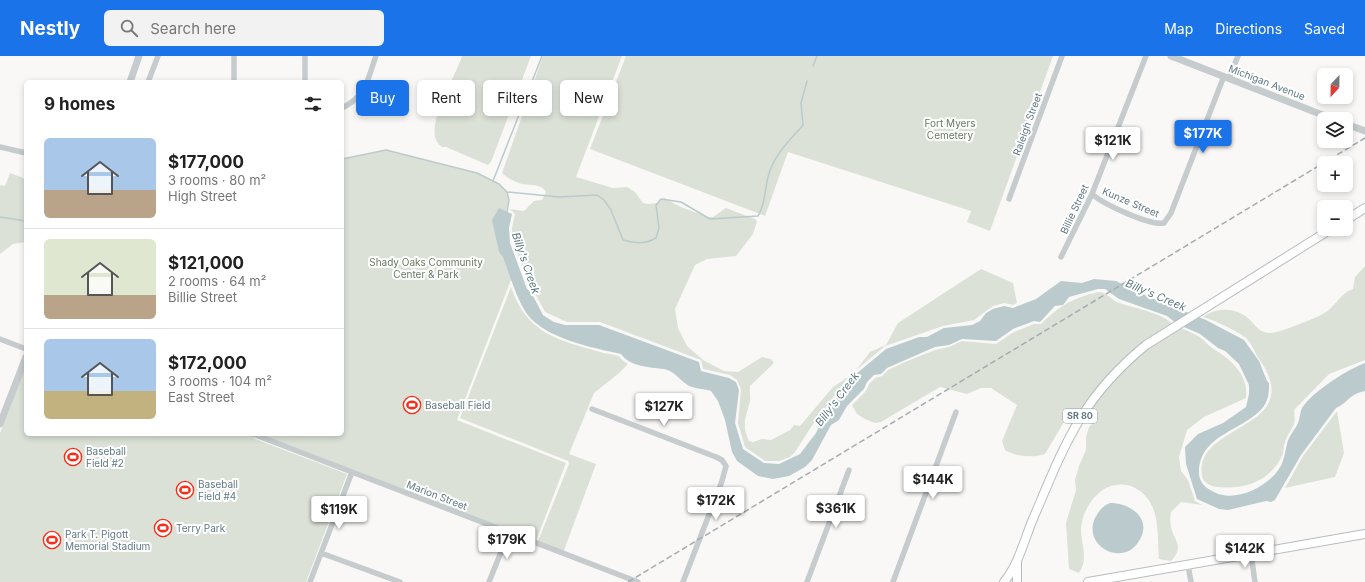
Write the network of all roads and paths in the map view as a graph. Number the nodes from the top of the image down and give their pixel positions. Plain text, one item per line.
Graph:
1 (139, 56) edge
2 (158, 56) edge
3 (234, 56) edge
4 (304, 56) edge
5 (376, 56) edge
6 (1062, 56) edge
7 (1146, 56) edge
8 (1171, 56) edge
9 (1238, 56) edge
10 (1227, 77) junction
11 (131, 80) edge
12 (149, 80) edge
13 (234, 80) edge
14 (305, 80) edge
15 (344, 107) edge
16 (1317, 113) edge
17 (1353, 127) edge
18 (1365, 131) edge
19 (0, 147) edge
20 (24, 153) edge
21 (1092, 194) junction
22 (1009, 198) dead end
23 (1365, 208) edge
24 (1353, 216) edge
25 (1320, 236) edge
26 (1061, 257) dead end
27 (0, 339) edge
28 (24, 348) edge
29 (24, 362) edge
30 (592, 409) dead end
31 (956, 412) dead end
32 (0, 424) edge
33 (258, 436) edge
34 (849, 470) dead end
35 (352, 472) junction
36 (509, 532) junction
37 (1365, 534) edge
38 (321, 553) junction
39 (1251, 554) junction
40 (1017, 560) junction
41 (1188, 565) junction
42 (310, 582) edge
43 (400, 582) edge
44 (489, 582) edge
45 (638, 582) edge
46 (683, 582) edge
47 (807, 582) edge
48 (893, 582) edge
49 (1004, 582) edge
50 (1017, 582) edge
51 (1088, 582) edge
52 (1190, 582) edge
53 (1255, 582) edge

1 - 11 street
2 - 12 street
3 - 13 street
4 - 14 street
5 - 15 street
6 - 22 street, Raleigh Street
7 - 21 street, Billie Street
8 - 10 street, Michigan Avenue
9 - 10 street
10 - 16 street, Michigan Avenue
10 - 21 street, Kunze Street
17 - 18 street
19 - 20 street
21 - 26 street, Billie Street
23 - 24 main road
25 - 40 main road, SR 80
27 - 28 street
29 - 32 street
30 - 46 street
31 - 48 street
33 - 35 street, Marion Street
34 - 47 street
35 - 36 street, Marion Street
35 - 38 street
36 - 44 street
36 - 45 street, Marion Street
37 - 39 main road
38 - 42 street
38 - 43 street
39 - 41 main road
39 - 53 street
40 - 49 main road, SR 80
40 - 50 main road
41 - 51 main road
41 - 52 street

